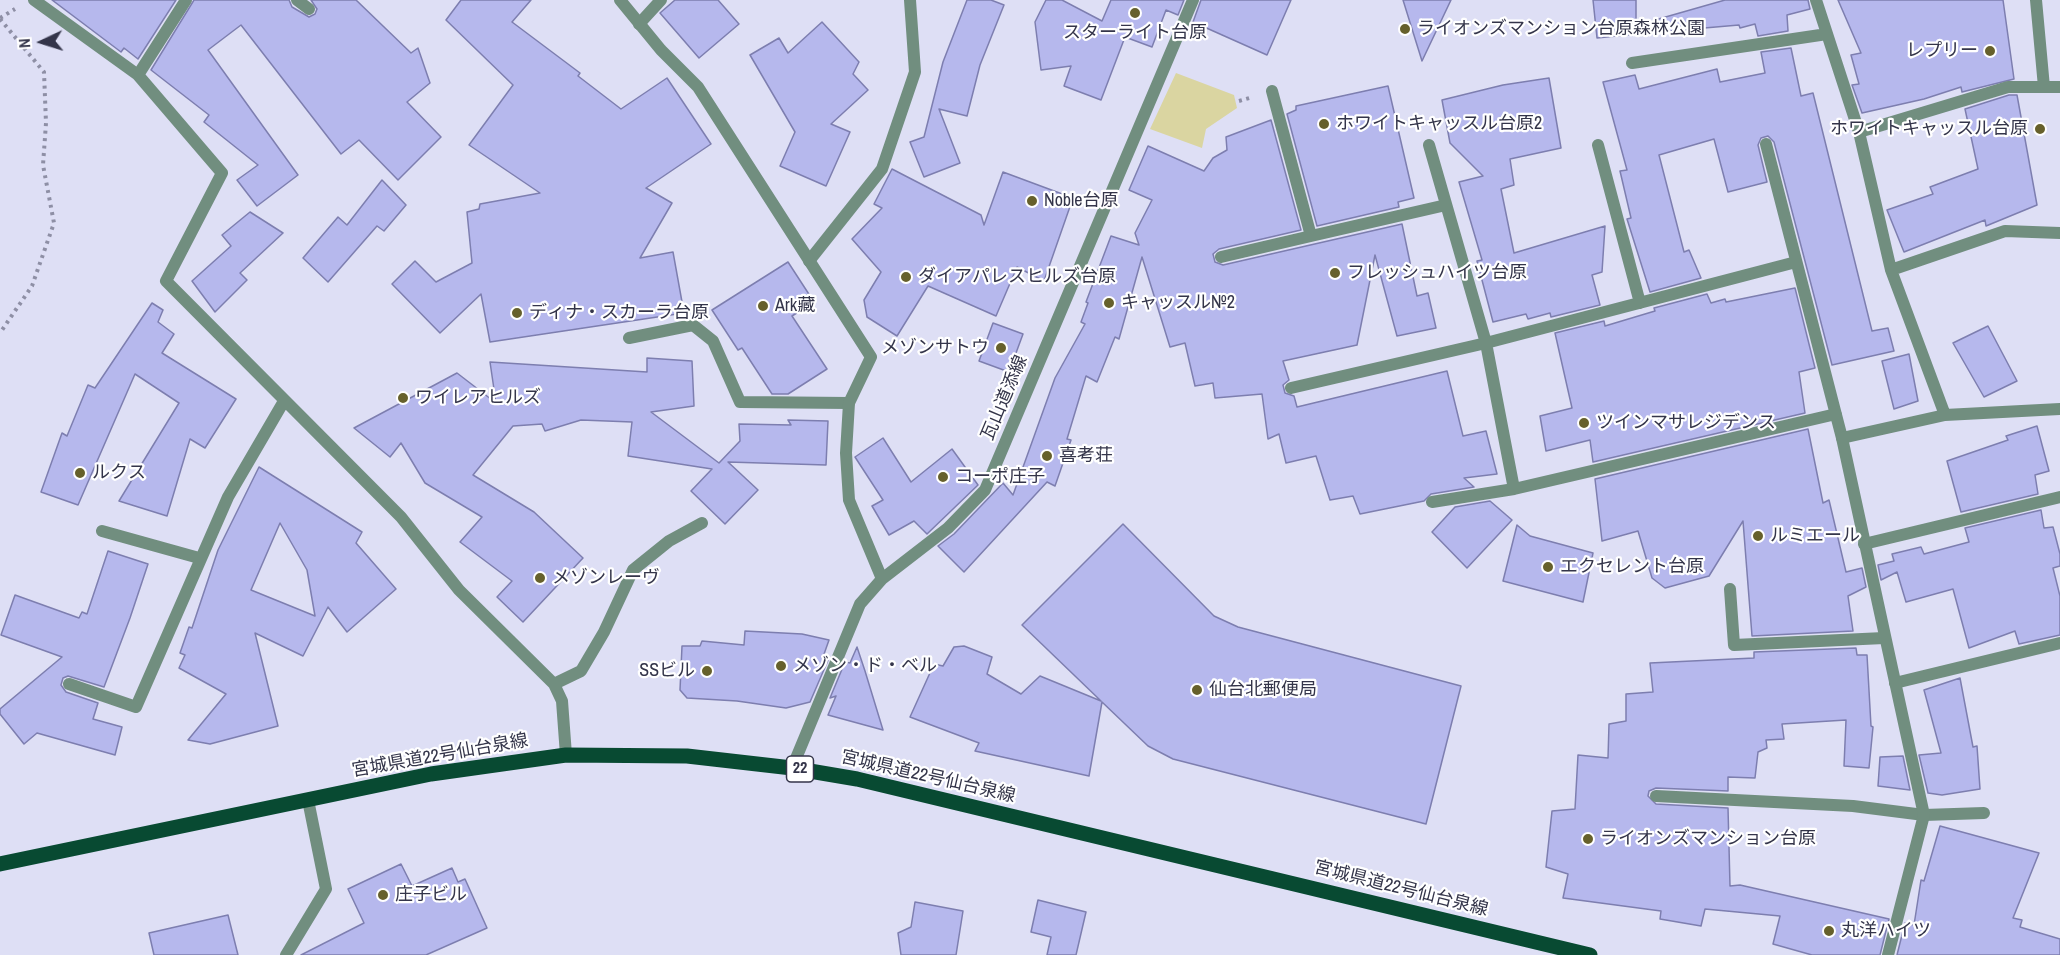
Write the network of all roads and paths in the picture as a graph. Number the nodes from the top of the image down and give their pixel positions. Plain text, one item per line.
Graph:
1 (34, 0) edge
2 (186, 0) edge
3 (297, 0) edge
4 (620, 0) edge
5 (661, 0) edge
6 (910, 0) edge
7 (1193, 0) edge
8 (1816, 0) edge
9 (2036, 0) edge
10 (309, 9) dead end
11 (0, 20) edge
12 (639, 24) junction
13 (1827, 34) junction
14 (1632, 63) dead end
15 (138, 75) junction
16 (2044, 87) junction
17 (2060, 87) edge
18 (1272, 91) dead end
19 (1859, 132) junction
20 (1766, 144) dead end
21 (1429, 145) dead end
22 (1598, 145) dead end
23 (1446, 205) junction
24 (2060, 232) edge
25 (1311, 236) junction
26 (1221, 258) dead end
27 (809, 261) junction
28 (1796, 262) junction
29 (1891, 270) junction
30 (1640, 303) junction
31 (0, 333) edge
32 (629, 338) dead end
33 (1486, 343) junction
34 (1291, 388) dead end
35 (284, 401) junction
36 (849, 403) junction
37 (2060, 409) edge
38 (1836, 414) junction
39 (1945, 415) junction
40 (1842, 438) junction
41 (1514, 489) junction
42 (2060, 497) edge
43 (1432, 502) dead end
44 (702, 524) dead end
45 (102, 531) dead end
46 (1864, 544) junction
47 (199, 558) junction
48 (882, 579) junction
49 (1730, 589) dead end
50 (1884, 638) junction
51 (2060, 643) edge
52 (1895, 683) junction
53 (69, 684) dead end
54 (554, 684) junction
55 (566, 755) junction
56 (792, 768) junction
57 (1656, 796) dead end
58 (308, 800) junction
59 (1984, 813) dead end
60 (1924, 815) junction
61 (0, 864) edge
62 (286, 955) edge
63 (1590, 955) edge
64 (1888, 955) edge

1 - 15 street
2 - 15 street
3 - 10 street
4 - 12 street
5 - 12 street
6 - 27 street
7 - 48 street, 瓦山道添線
8 - 13 street
9 - 16 street
11 - 31 path
12 - 27 street
13 - 14 street
13 - 19 street
15 - 35 street
16 - 17 street
16 - 19 street
18 - 25 street
19 - 29 street
20 - 28 street
21 - 23 street
22 - 30 street
23 - 25 street
23 - 33 street
24 - 29 street
25 - 26 street
27 - 36 street
28 - 30 street
28 - 38 street
29 - 39 street
30 - 33 street
32 - 36 street
33 - 34 street
33 - 41 street
35 - 47 street
35 - 54 street
36 - 48 street
37 - 39 street
38 - 40 street
38 - 41 street
39 - 40 street
40 - 46 street
41 - 43 street
42 - 46 street
44 - 54 street
45 - 47 street
46 - 50 street
47 - 53 street
48 - 56 street, 瓦山道添線
49 - 50 street
50 - 52 street
51 - 52 street
52 - 60 street
54 - 55 street
55 - 56 main road, 宮城県道22号仙台泉線 / 22
55 - 58 main road, 宮城県道22号仙台泉線 / 22
56 - 63 main road, 宮城県道22号仙台泉線 / 22
57 - 60 street
58 - 61 main road, 宮城県道22号仙台泉線 / 22
58 - 62 street
59 - 60 street
60 - 64 street

